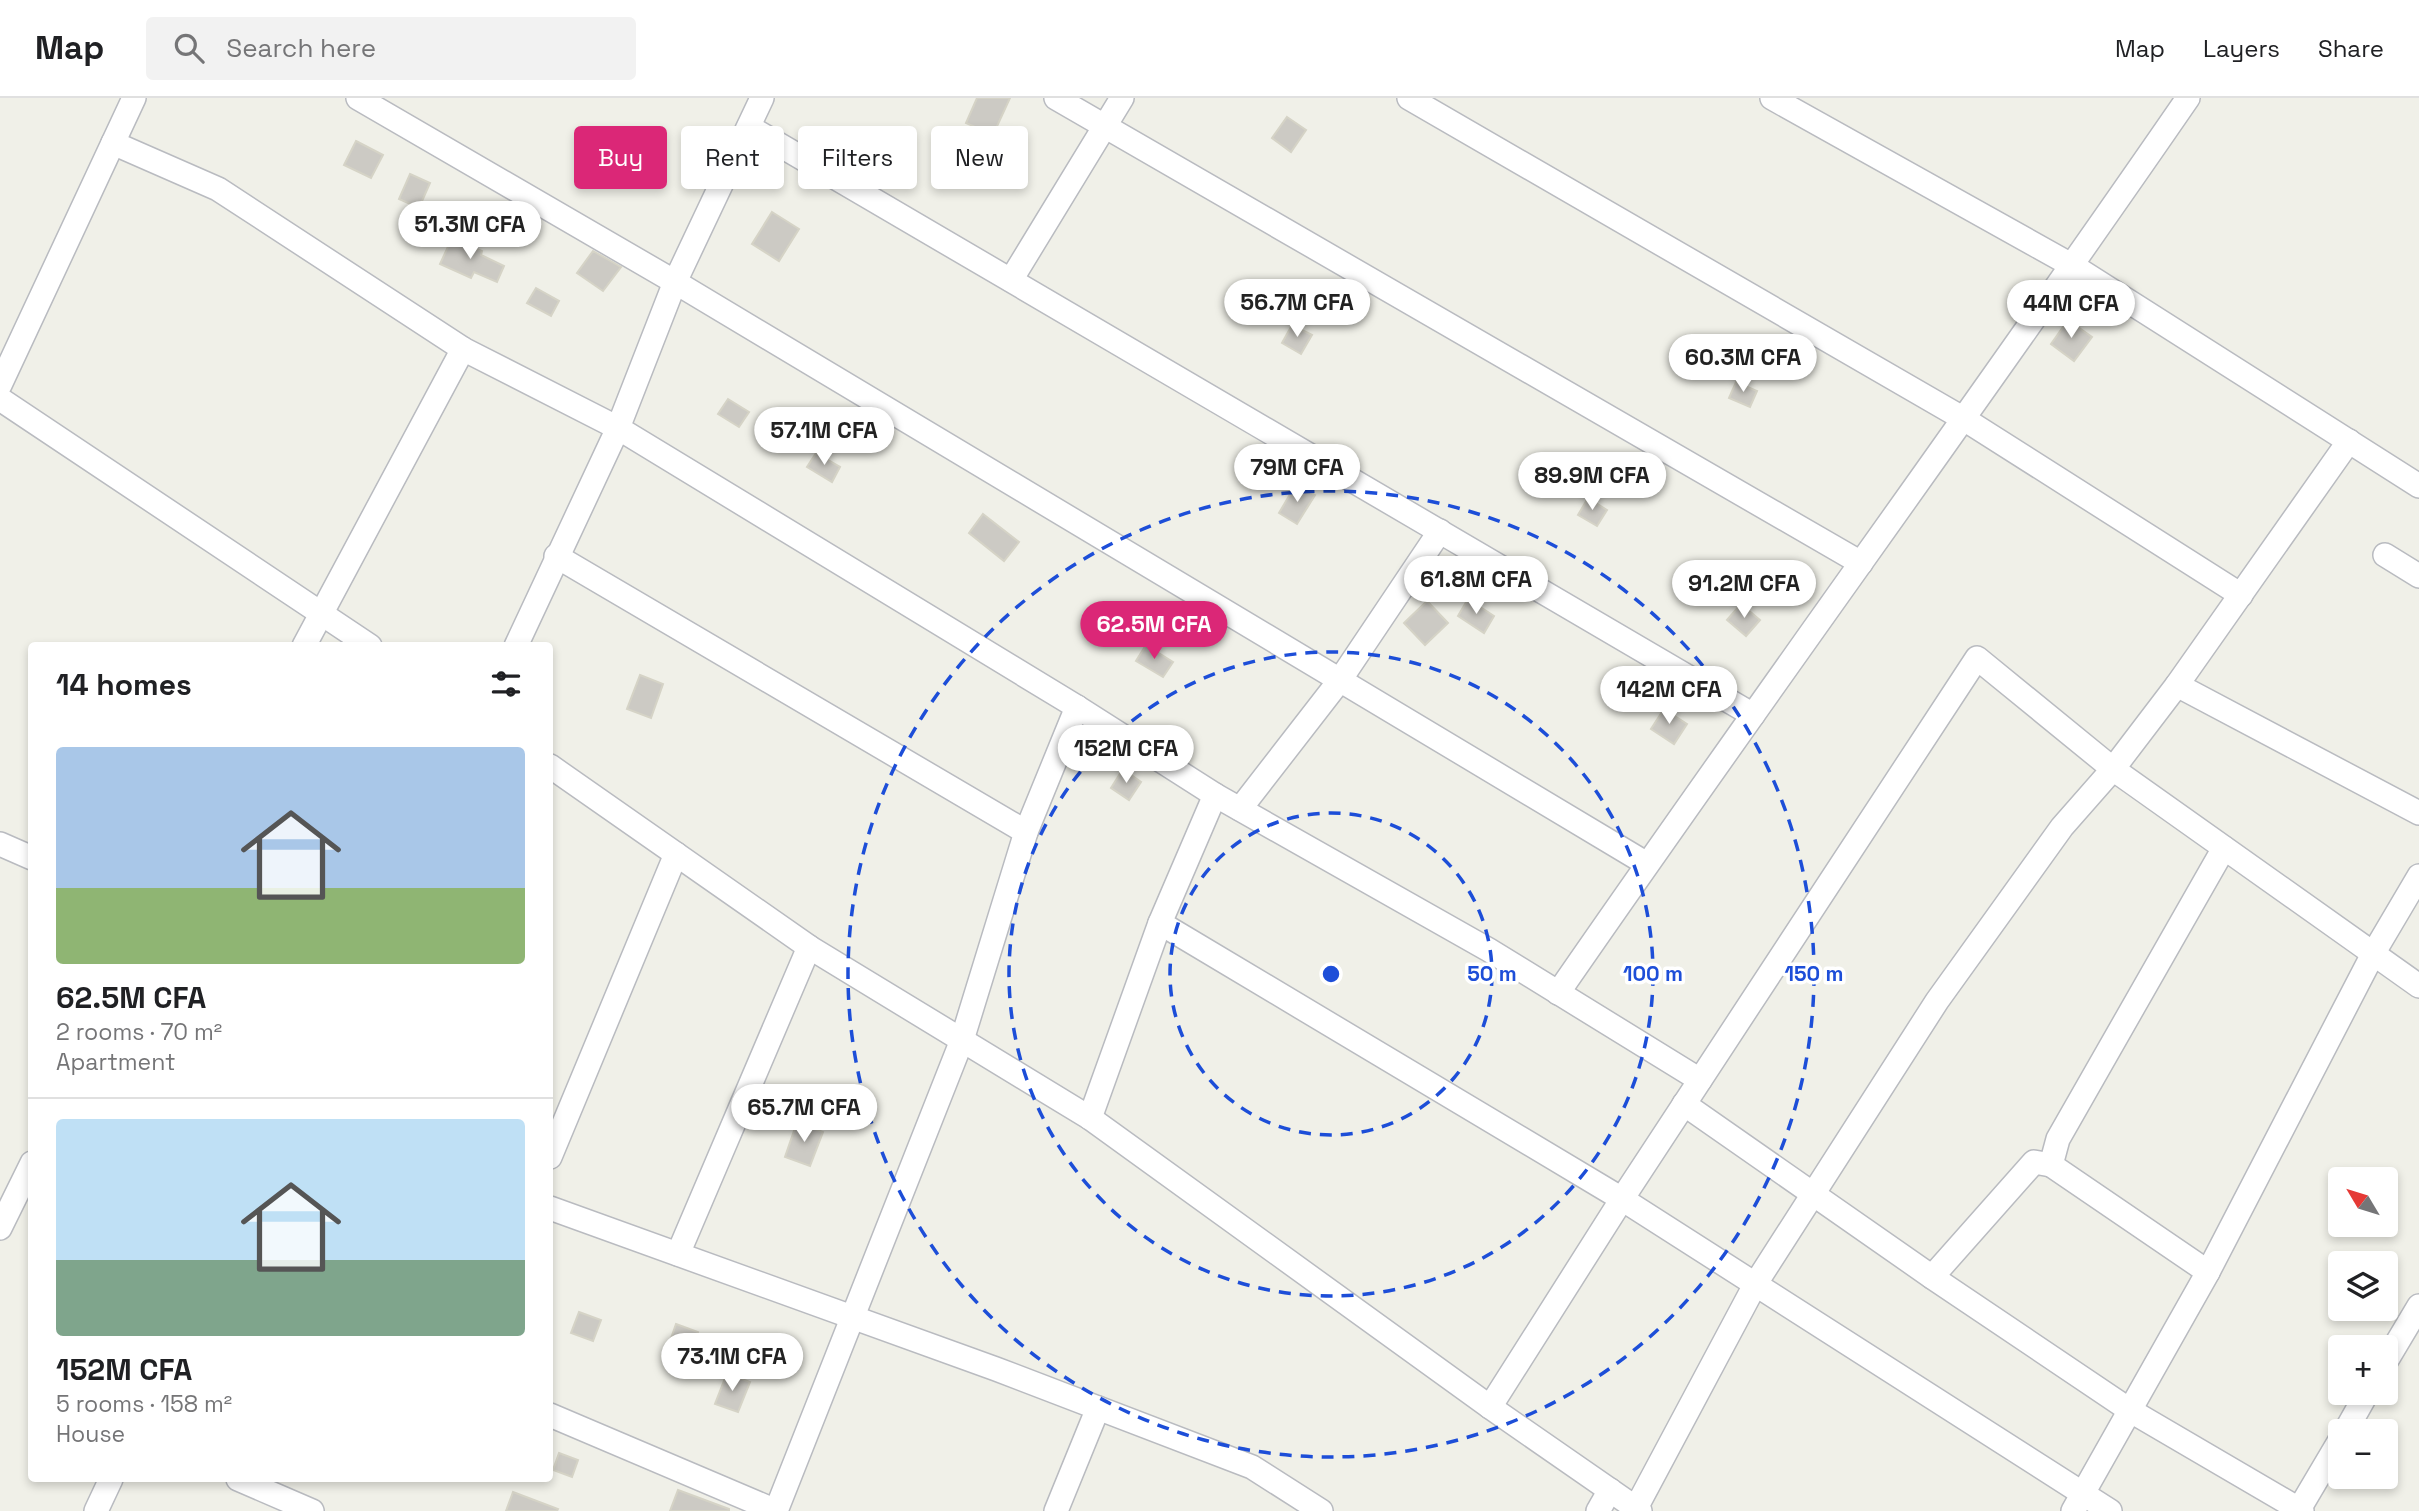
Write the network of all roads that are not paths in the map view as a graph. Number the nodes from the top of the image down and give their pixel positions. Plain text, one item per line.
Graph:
1 (134, 98) edge
2 (359, 98) edge
3 (762, 98) edge
4 (1056, 98) edge
5 (1122, 98) edge
6 (1409, 98) edge
7 (1772, 98) edge
8 (2188, 98) edge
9 (749, 126) edge
10 (1105, 126) junction
11 (113, 143) junction
12 (784, 148) edge
13 (720, 189) edge
14 (2073, 266) junction
15 (1010, 280) junction
16 (676, 282) junction
17 (463, 349) junction
18 (0, 385) edge
19 (0, 399) edge
20 (1964, 419) junction
21 (618, 428) junction
22 (2349, 441) junction
23 (2419, 486) edge
24 (1440, 531) junction
25 (2385, 555) dead end
26 (556, 556) junction
27 (1861, 563) junction
28 (2419, 576) edge
29 (2241, 595) junction
30 (322, 613) junction
31 (306, 642) edge
32 (364, 642) edge
33 (518, 642) edge
34 (1340, 680) junction
35 (2177, 685) junction
36 (1077, 707) junction
37 (1753, 715) junction
38 (553, 768) edge
39 (2113, 769) junction
40 (1215, 795) junction
41 (1240, 809) junction
42 (2419, 813) edge
43 (1026, 832) junction
44 (0, 844) edge
45 (2224, 848) junction
46 (676, 854) junction
47 (28, 856) edge
48 (1647, 864) junction
49 (2419, 876) edge
50 (1160, 923) junction
51 (809, 947) junction
52 (2373, 954) junction
53 (2419, 986) edge
54 (1558, 993) junction
55 (962, 1040) junction
56 (1700, 1080) junction
57 (1684, 1104) junction
58 (1090, 1118) junction
59 (553, 1150) edge
60 (2051, 1165) junction
61 (28, 1170) edge
62 (17, 1188) edge
63 (1815, 1193) junction
64 (1622, 1199) junction
65 (553, 1209) edge
66 (0, 1228) edge
67 (678, 1254) junction
68 (2208, 1272) junction
69 (1932, 1277) junction
70 (1756, 1283) junction
71 (2419, 1306) edge
72 (851, 1317) junction
73 (2398, 1341) edge
74 (1490, 1407) junction
75 (1098, 1408) junction
76 (2131, 1411) junction
77 (553, 1416) edge
78 (2328, 1460) edge
79 (110, 1482) edge
80 (245, 1482) edge
81 (1610, 1490) junction
82 (2078, 1502) edge
83 (1638, 1510) edge
84 (2299, 1510) edge
85 (96, 1511) edge
86 (312, 1511) edge
87 (776, 1511) edge
88 (1056, 1511) edge
89 (1321, 1511) edge
90 (1598, 1511) edge
91 (2110, 1511) edge

1 - 11 street
2 - 16 street
3 - 9 street
4 - 10 street
5 - 10 street
6 - 20 street
7 - 14 street
8 - 14 street
10 - 15 street
10 - 27 street
11 - 17 street
11 - 18 street
12 - 15 street
13 - 16 street
14 - 20 street
14 - 22 street
15 - 24 street
16 - 21 street
16 - 34 street
17 - 21 street
17 - 30 street
19 - 30 street
20 - 27 street
20 - 29 street
21 - 26 street
21 - 36 street
22 - 23 street
22 - 29 street
24 - 34 street
24 - 37 street
25 - 28 street
26 - 33 street
26 - 43 street
27 - 37 street
29 - 35 street
30 - 31 street
30 - 32 street
34 - 41 street
34 - 48 street
35 - 39 street
35 - 42 street
36 - 40 street
36 - 43 street
37 - 48 street
38 - 46 street
39 - 45 street
39 - 56 street
39 - 63 street
40 - 41 street
40 - 50 street
41 - 54 street
43 - 55 street
44 - 47 street
45 - 52 street
45 - 60 street
46 - 51 street
46 - 59 street
48 - 54 street
49 - 52 street
50 - 58 street
50 - 64 street
51 - 55 street
51 - 67 street
52 - 53 street
52 - 68 street
54 - 56 street
55 - 58 street
55 - 72 street
56 - 57 street
57 - 63 street
57 - 64 street
58 - 74 street
60 - 68 street
60 - 69 street
61 - 62 street
62 - 66 street
63 - 69 street
63 - 70 street
64 - 70 street
64 - 74 street
65 - 67 street
67 - 72 street
68 - 76 street
69 - 76 street
70 - 82 street
70 - 83 street
71 - 73 street
72 - 75 street
72 - 87 street
74 - 81 street
75 - 88 street
75 - 89 street
76 - 82 street
76 - 84 street
77 - 87 street
78 - 84 street
79 - 85 street
80 - 86 street
81 - 83 street
81 - 90 street
82 - 91 street

